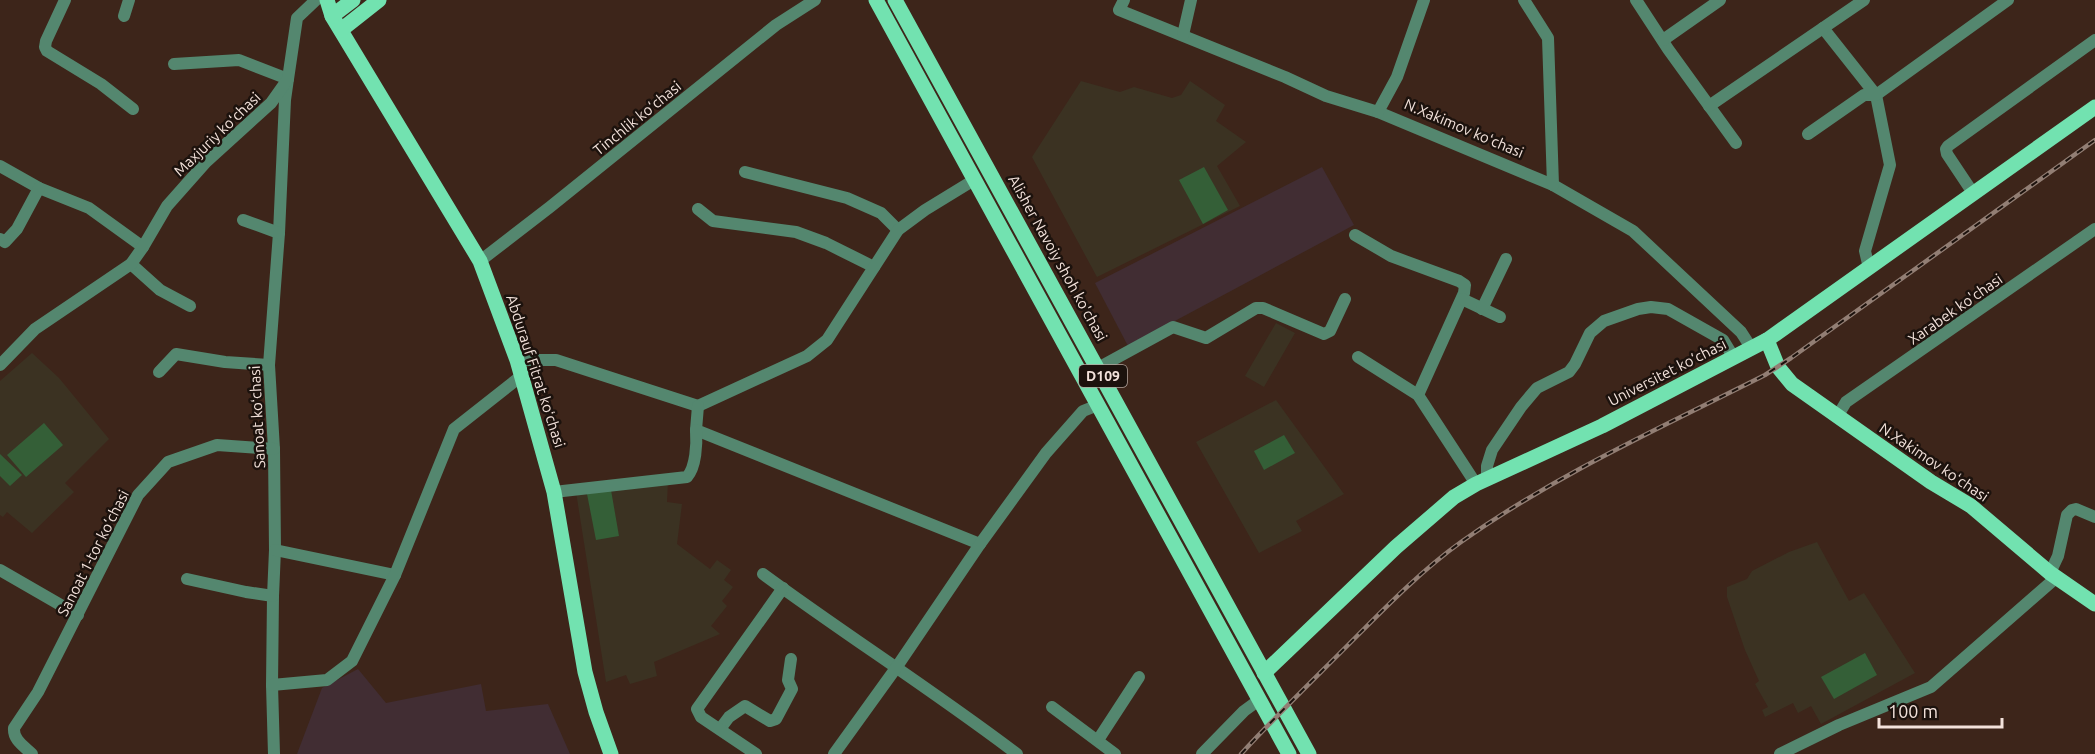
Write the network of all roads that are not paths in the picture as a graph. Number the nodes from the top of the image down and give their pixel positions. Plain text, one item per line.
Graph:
1 (65, 0) edge
2 (129, 0) edge
3 (316, 0) edge
4 (327, 0) edge
5 (353, 0) edge
6 (379, 0) edge
7 (815, 0) edge
8 (876, 0) edge
9 (896, 0) edge
10 (1191, 0) edge
11 (1424, 0) edge
12 (1524, 0) edge
13 (1636, 0) edge
14 (1720, 0) edge
15 (1864, 0) edge
16 (2008, 0) edge
17 (1122, 5) edge
18 (124, 16) dead end
19 (332, 16) junction
20 (1823, 28) junction
21 (341, 30) junction
22 (1183, 35) junction
23 (1663, 40) junction
24 (2095, 40) edge
25 (922, 47) junction
26 (907, 56) junction
27 (174, 64) dead end
28 (935, 70) junction
29 (919, 78) junction
30 (288, 79) junction
31 (1876, 95) junction
32 (1708, 106) junction
33 (2095, 107) edge
34 (134, 109) dead end
35 (1378, 112) junction
36 (1808, 134) dead end
37 (1736, 143) dead end
38 (0, 166) edge
39 (745, 172) dead end
40 (974, 180) junction
41 (1553, 185) junction
42 (39, 188) junction
43 (1973, 193) junction
44 (698, 209) dead end
45 (243, 220) dead end
46 (1020, 227) junction
47 (898, 230) junction
48 (2095, 230) edge
49 (279, 233) junction
50 (1005, 235) junction
51 (1355, 235) dead end
52 (0, 239) edge
53 (143, 247) junction
54 (1506, 259) dead end
55 (480, 261) junction
56 (131, 264) junction
57 (874, 267) junction
58 (1869, 268) junction
59 (1345, 299) dead end
60 (1462, 299) junction
61 (190, 306) dead end
62 (1482, 309) junction
63 (1500, 317) dead end
64 (1767, 340) junction
65 (1752, 349) junction
66 (1359, 357) dead end
67 (1734, 358) junction
68 (517, 360) junction
69 (0, 365) edge
70 (269, 365) junction
71 (1098, 368) junction
72 (159, 372) dead end
73 (520, 377) junction
74 (1418, 395) junction
75 (1114, 396) junction
76 (1098, 405) junction
77 (698, 406) junction
78 (1837, 417) junction
79 (696, 430) junction
80 (274, 449) junction
81 (1482, 482) junction
82 (554, 492) junction
83 (1168, 496) junction
84 (1152, 504) junction
85 (2095, 517) edge
86 (980, 544) junction
87 (275, 550) junction
88 (0, 570) edge
89 (763, 573) dead end
90 (395, 575) junction
91 (2054, 575) junction
92 (187, 579) dead end
93 (783, 588) junction
94 (273, 596) junction
95 (2095, 604) edge
96 (78, 615) junction
97 (791, 659) dead end
98 (896, 668) junction
99 (1264, 673) junction
100 (1139, 677) dead end
101 (272, 685) junction
102 (1259, 700) junction
103 (1052, 707) dead end
104 (720, 729) junction
105 (1098, 740) junction
106 (32, 754) edge
107 (274, 754) edge
108 (611, 754) edge
109 (756, 754) edge
110 (834, 754) edge
111 (1017, 754) edge
112 (1115, 754) edge
113 (1202, 754) edge
114 (1289, 754) edge
115 (1309, 754) edge
116 (1780, 754) edge

1 - 34 street
2 - 18 street
3 - 30 street, Maxjuriy koʻchasi
4 - 19 main road, Abdurauf Fitrat koʻchasi
5 - 19 main road
6 - 21 main road
7 - 55 street, Tinchlik kо‘chasi
8 - 26 main road, D109
9 - 25 main road, Alisher Navoiy shoh ko'chasi / D109
10 - 22 street
11 - 35 street
12 - 41 street
13 - 23 street
14 - 23 street
15 - 20 street
16 - 31 street
17 - 22 street, N.Xakimov koʻchasi
19 - 21 main road, Abdurauf Fitrat koʻchasi
20 - 31 street
20 - 32 street
21 - 55 main road, Abdurauf Fitrat koʻchasi
22 - 35 street, N.Xakimov koʻchasi
23 - 32 street
24 - 43 street
25 - 26 main road
25 - 28 main road, Alisher Navoiy shoh ko'chasi / D109
26 - 29 main road, D109
27 - 30 street
28 - 29 main road
28 - 46 main road, Alisher Navoiy shoh ko'chasi / D109
29 - 40 main road, D109
30 - 49 street, Sanoat koʻchasi
30 - 53 street, Maxjuriy koʻchasi
31 - 36 street
31 - 58 street
32 - 37 street
33 - 43 main road, Universitet kо‘chasi
35 - 41 street, N.Xakimov koʻchasi
38 - 42 street
39 - 47 street
40 - 47 street
40 - 50 main road, D109
41 - 65 street, N.Xakimov koʻchasi
42 - 52 street
42 - 53 street
43 - 58 main road, Universitet kо‘chasi
44 - 57 street
45 - 49 street
46 - 50 main road
46 - 71 main road, Alisher Navoiy shoh ko'chasi / D109
47 - 57 street
48 - 78 street, Xarabek ko'chasi
49 - 70 street, Sanoat koʻchasi
50 - 76 main road, D109
51 - 60 street
53 - 56 street, Maxjuriy koʻchasi
54 - 62 street
55 - 68 main road, Abdurauf Fitrat koʻchasi
56 - 61 street
56 - 69 street, Maxjuriy koʻchasi
57 - 77 street
58 - 64 main road, Universitet kо‘chasi
59 - 71 street
60 - 62 street
60 - 74 street
62 - 63 street
64 - 65 main road, Universitet kо‘chasi
64 - 78 main road, N.Xakimov koʻchasi
65 - 67 main road, Universitet kо‘chasi
66 - 74 street
67 - 81 main road, Universitet kо‘chasi
67 - 81 street
68 - 73 main road, Abdurauf Fitrat koʻchasi
68 - 77 street
70 - 72 street
70 - 80 street, Sanoat koʻchasi
71 - 75 main road, Alisher Navoiy shoh ko'chasi / D109
73 - 82 main road, Abdurauf Fitrat koʻchasi
73 - 90 street
74 - 81 street
75 - 76 main road
75 - 83 main road, Alisher Navoiy shoh ko'chasi / D109
76 - 84 main road, D109
76 - 86 street
77 - 79 street
78 - 91 main road, N.Xakimov koʻchasi
79 - 82 street
79 - 86 street
80 - 87 street, Sanoat koʻchasi
80 - 96 street, Sanoat 1-tor ko‘chasi
81 - 99 main road, Universitet kо‘chasi
82 - 108 main road, Abdurauf Fitrat koʻchasi
83 - 84 main road
83 - 99 main road, Alisher Navoiy shoh ko'chasi / D109
84 - 102 main road, D109
85 - 91 street
86 - 98 street
87 - 90 street
87 - 94 street, Sanoat koʻchasi
88 - 96 street
89 - 93 street
90 - 101 street
91 - 95 main road, N.Xakimov koʻchasi
91 - 116 street
92 - 94 street
93 - 98 street
93 - 104 street
94 - 101 street, Sanoat koʻchasi
96 - 106 street, Sanoat 1-tor ko‘chasi
97 - 104 street
98 - 110 street
98 - 111 street
99 - 115 main road, Alisher Navoiy shoh ko'chasi / D109
100 - 105 street
101 - 107 street, Sanoat koʻchasi
102 - 113 street
102 - 114 main road, D109
103 - 105 street
104 - 109 street
105 - 112 street

